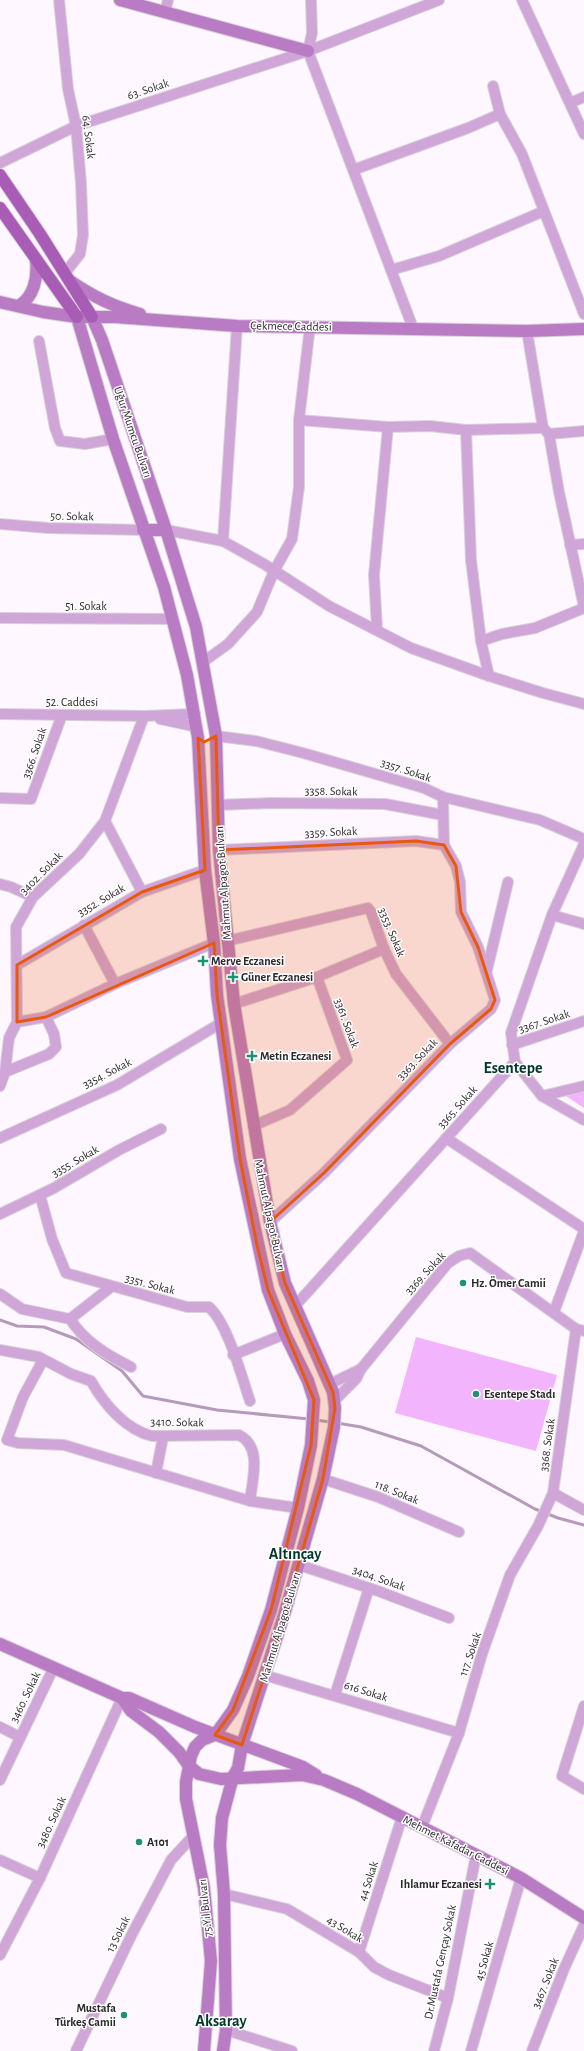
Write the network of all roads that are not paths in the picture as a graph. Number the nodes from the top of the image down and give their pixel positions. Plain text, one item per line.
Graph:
1 (59, 0) edge
2 (120, 0) edge
3 (311, 0) edge
4 (439, 0) edge
5 (522, 0) edge
6 (166, 6) edge
7 (308, 51) junction
8 (493, 86) dead end
9 (584, 97) edge
10 (570, 103) junction
11 (500, 114) junction
12 (76, 126) junction
13 (584, 133) edge
14 (0, 164) edge
15 (353, 170) junction
16 (0, 175) edge
17 (0, 208) edge
18 (544, 211) junction
19 (36, 260) junction
20 (391, 270) junction
21 (67, 277) junction
22 (0, 302) edge
23 (18, 306) junction
24 (584, 314) edge
25 (77, 317) junction
26 (92, 317) junction
27 (160, 320) junction
28 (237, 326) junction
29 (310, 326) junction
30 (413, 328) junction
31 (584, 329) edge
32 (527, 331) junction
33 (39, 341) dead end
34 (299, 420) junction
35 (388, 427) junction
36 (466, 430) junction
37 (546, 431) junction
38 (584, 431) edge
39 (114, 439) junction
40 (0, 524) edge
41 (143, 530) junction
42 (166, 530) junction
43 (224, 541) junction
44 (584, 544) edge
45 (570, 545) junction
46 (274, 571) junction
47 (584, 607) edge
48 (0, 618) edge
49 (173, 619) junction
50 (377, 629) junction
51 (480, 641) junction
52 (203, 662) junction
53 (489, 676) junction
54 (584, 704) edge
55 (212, 712) junction
56 (0, 714) edge
57 (195, 714) junction
58 (62, 715) junction
59 (144, 716) junction
60 (197, 733) junction
61 (216, 736) junction
62 (443, 797) junction
63 (0, 798) edge
64 (217, 805) junction
65 (443, 815) junction
66 (105, 821) junction
67 (584, 839) edge
68 (584, 844) edge
69 (444, 845) junction
70 (219, 850) junction
71 (205, 870) junction
72 (508, 882) dead end
73 (0, 884) edge
74 (142, 892) junction
75 (33, 897) junction
76 (552, 915) junction
77 (584, 924) edge
78 (84, 925) junction
79 (227, 941) junction
80 (214, 943) junction
81 (384, 949) junction
82 (17, 965) junction
83 (487, 970) junction
84 (316, 977) junction
85 (115, 984) junction
86 (234, 1004) junction
87 (46, 1017) junction
88 (584, 1021) edge
89 (17, 1022) junction
90 (221, 1023) junction
91 (450, 1044) junction
92 (512, 1044) junction
93 (515, 1062) junction
94 (5, 1072) junction
95 (0, 1086) edge
96 (584, 1086) edge
97 (542, 1096) junction
98 (584, 1120) edge
99 (253, 1126) junction
100 (161, 1129) dead end
101 (0, 1138) edge
102 (446, 1138) junction
103 (40, 1195) junction
104 (0, 1214) edge
105 (270, 1222) junction
106 (584, 1230) edge
107 (111, 1287) junction
108 (0, 1294) edge
109 (295, 1306) junction
110 (554, 1312) junction
111 (70, 1319) junction
112 (580, 1330) edge
113 (285, 1334) junction
114 (0, 1350) edge
115 (233, 1355) junction
116 (42, 1360) junction
117 (131, 1367) dead end
118 (360, 1368) junction
119 (330, 1384) junction
120 (250, 1401) dead end
121 (335, 1404) junction
122 (163, 1436) junction
123 (156, 1473) junction
124 (323, 1479) junction
125 (553, 1493) junction
126 (250, 1501) junction
127 (298, 1508) junction
128 (584, 1510) edge
129 (459, 1532) dead end
130 (299, 1565) junction
131 (370, 1588) junction
132 (449, 1618) dead end
133 (0, 1644) edge
134 (53, 1669) junction
135 (264, 1676) junction
136 (335, 1695) junction
137 (122, 1698) junction
138 (584, 1706) edge
139 (0, 1727) edge
140 (459, 1733) junction
141 (215, 1735) junction
142 (20, 1737) junction
143 (242, 1744) junction
144 (189, 1766) junction
145 (233, 1777) junction
146 (0, 1780) edge
147 (324, 1780) junction
148 (584, 1789) edge
149 (402, 1817) junction
150 (422, 1828) junction
151 (194, 1835) junction
152 (476, 1855) junction
153 (0, 1860) edge
154 (40, 1878) junction
155 (521, 1878) junction
156 (224, 1894) junction
157 (584, 1918) edge
158 (584, 1925) edge
159 (359, 1952) junction
160 (0, 1955) edge
161 (448, 1998) junction
162 (226, 2030) junction
163 (76, 2051) edge
164 (204, 2051) edge
165 (223, 2051) edge
166 (292, 2051) edge
167 (434, 2051) edge
168 (471, 2051) edge
169 (532, 2051) edge

1 - 12 street, 64. Sokak
2 - 6 main road
3 - 7 street
4 - 7 street, 63. Sokak
5 - 10 street
6 - 7 main road
7 - 12 street, 63. Sokak
7 - 15 street
8 - 11 street
9 - 10 street
10 - 13 street
11 - 15 street
11 - 18 street
12 - 14 street, 63. Sokak
12 - 21 street, 64. Sokak
15 - 20 street
16 - 21 main road, Uğur Mumcu Bulvarı
17 - 19 main road, Uğur Mumcu Bulvarı
18 - 20 street
18 - 24 street
19 - 23 main road
19 - 25 main road, Uğur Mumcu Bulvarı
20 - 30 street
21 - 26 main road, Uğur Mumcu Bulvarı
21 - 27 main road
22 - 23 main road, Çekmece Caddesi
23 - 25 main road, Çekmece Caddesi
25 - 26 main road, Çekmece Caddesi
25 - 39 main road, Uğur Mumcu Bulvarı
26 - 27 main road, Çekmece Caddesi
26 - 42 main road, Uğur Mumcu Bulvarı
27 - 28 main road, Çekmece Caddesi
28 - 29 main road, Çekmece Caddesi
28 - 43 street
29 - 30 main road, Çekmece Caddesi
29 - 34 street
30 - 32 main road, Çekmece Caddesi
31 - 32 main road, Çekmece Caddesi
32 - 37 street
33 - 39 street
34 - 35 street
34 - 46 street
35 - 36 street
35 - 50 street
36 - 37 street
36 - 51 street
37 - 38 street
37 - 45 street
39 - 41 main road, Uğur Mumcu Bulvarı
40 - 41 street, 50. Sokak
41 - 42 main road
41 - 49 main road, Uğur Mumcu Bulvarı
42 - 43 street
42 - 52 main road, Uğur Mumcu Bulvarı
43 - 46 street
44 - 45 street
45 - 47 street
46 - 50 street
46 - 52 street
47 - 51 street
48 - 49 street, 51. Sokak
49 - 57 main road, Uğur Mumcu Bulvarı
50 - 53 street
51 - 53 street
52 - 55 main road, Uğur Mumcu Bulvarı
53 - 54 street
55 - 57 main road
55 - 61 main road, Mahmut Alpagot Bulvarı
56 - 58 street, 52. Caddesi
57 - 59 street, 52. Caddesi
57 - 60 main road, Uğur Mumcu Bulvarı
58 - 59 street, 52. Caddesi
58 - 63 street, 3366. Sokak
59 - 60 street, 52. Caddesi
59 - 66 street, 3402. Sokak
60 - 61 main road
60 - 71 main road, Mahmut Alpagot Bulvarı
61 - 62 street, 3357. Sokak
61 - 64 main road, Mahmut Alpagot Bulvarı
62 - 65 street
62 - 67 street, 3357. Sokak
64 - 65 street, 3358. Sokak
64 - 70 main road, Mahmut Alpagot Bulvarı
65 - 69 street
66 - 74 street
66 - 75 street, 3402. Sokak
68 - 76 street
69 - 70 street, 3359. Sokak
69 - 83 street
70 - 79 main road, Mahmut Alpagot Bulvarı
71 - 74 street, 3352. Sokak
71 - 80 main road, Mahmut Alpagot Bulvarı
72 - 83 street, 3363. Sokak
73 - 75 street
74 - 78 street, 3352. Sokak
75 - 82 street, 3402. Sokak
76 - 77 street
76 - 92 street
78 - 82 street, 3352. Sokak
78 - 85 street
79 - 81 street, 3353. Sokak
79 - 86 main road, Mahmut Alpagot Bulvarı
80 - 85 street
80 - 90 main road, Mahmut Alpagot Bulvarı
81 - 84 street
81 - 91 street, 3353. Sokak
82 - 89 street, 3402. Sokak
83 - 91 street, 3363. Sokak
84 - 86 street
84 - 99 street, 3361. Sokak
85 - 87 street
86 - 99 main road, Mahmut Alpagot Bulvarı
87 - 89 street
87 - 94 street
88 - 92 street, 3367. Sokak
89 - 94 street, 3402. Sokak
90 - 101 street, 3354. Sokak
90 - 113 main road, Mahmut Alpagot Bulvarı
91 - 105 street, 3363. Sokak
92 - 93 street
93 - 97 street
93 - 102 street, 3365. Sokak
94 - 95 street, 3402. Sokak
96 - 97 street
97 - 98 street
99 - 105 main road, Mahmut Alpagot Bulvarı
100 - 103 street, 3355. Sokak
102 - 106 street
102 - 109 street, 3365. Sokak
103 - 104 street, 3355. Sokak
103 - 107 street, 3351. Sokak
105 - 109 main road, Mahmut Alpagot Bulvarı
106 - 110 street
107 - 111 street
107 - 115 street, 3351. Sokak
108 - 111 street
109 - 119 main road, Mahmut Alpagot Bulvarı
110 - 112 street, 3369. Sokak
110 - 118 street, 3369. Sokak
111 - 117 street
112 - 125 street, 3368. Sokak
113 - 115 street
113 - 127 main road, Mahmut Alpagot Bulvarı
114 - 116 street, 3410. Sokak
115 - 120 street, 3351. Sokak
116 - 122 street, 3410. Sokak
116 - 123 street
118 - 119 street, 3369. Sokak
118 - 121 street, 3369. Sokak
119 - 121 main road, Mahmut Alpagot Bulvarı
121 - 124 main road, Mahmut Alpagot Bulvarı
122 - 123 street
122 - 126 street, 3410. Sokak
123 - 126 street
124 - 129 street, 118. Sokak
124 - 130 main road, Mahmut Alpagot Bulvarı
125 - 128 street
125 - 140 street, 117. Sokak
126 - 127 street
127 - 141 main road, Mahmut Alpagot Bulvarı
130 - 131 street, 3404. Sokak
130 - 135 main road, Mahmut Alpagot Bulvarı
131 - 132 street, 3404. Sokak
131 - 136 street
133 - 134 main road, Mehmet Kafadar Caddesi
134 - 137 main road, Mehmet Kafadar Caddesi
134 - 142 street, 3460. Sokak
135 - 136 street, 616 Sokak
135 - 143 main road, Mahmut Alpagot Bulvarı
136 - 140 street, 616 Sokak
137 - 141 main road, Mehmet Kafadar Caddesi
137 - 144 main road, Mehmet Kafadar Caddesi
137 - 154 street, 3480. Sokak
138 - 148 street
139 - 142 street
140 - 150 street, 117. Sokak
141 - 143 main road, Mehmet Kafadar Caddesi
141 - 144 main road
142 - 146 street, 3460. Sokak
143 - 145 main road
143 - 147 main road, Mehmet Kafadar Caddesi
144 - 145 main road, Mehmet Kafadar Caddesi
144 - 151 main road, 75.Yıl Bulvarı
145 - 147 main road, Mehmet Kafadar Caddesi
145 - 156 main road, 75.Yıl Bulvarı
147 - 149 main road, Mehmet Kafadar Caddesi
149 - 150 main road, Mehmet Kafadar Caddesi
149 - 159 street, 44 Sokak
150 - 152 main road, Mehmet Kafadar Caddesi
151 - 163 street, 13 Sokak
151 - 164 main road, 75.Yıl Bulvarı
152 - 155 main road, Mehmet Kafadar Caddesi
152 - 161 street, Dr.Mustafa Gençay Sokak
153 - 154 street
154 - 160 street, 3480. Sokak
155 - 157 main road, Mehmet Kafadar Caddesi
155 - 168 street, 45 Sokak
156 - 159 street, 43 Sokak
156 - 162 main road, 75.Yıl Bulvarı
158 - 169 street, 3467. Sokak
159 - 161 street, 43 Sokak
161 - 167 street, Dr.Mustafa Gençay Sokak
162 - 165 main road, 75.Yıl Bulvarı
162 - 166 street

